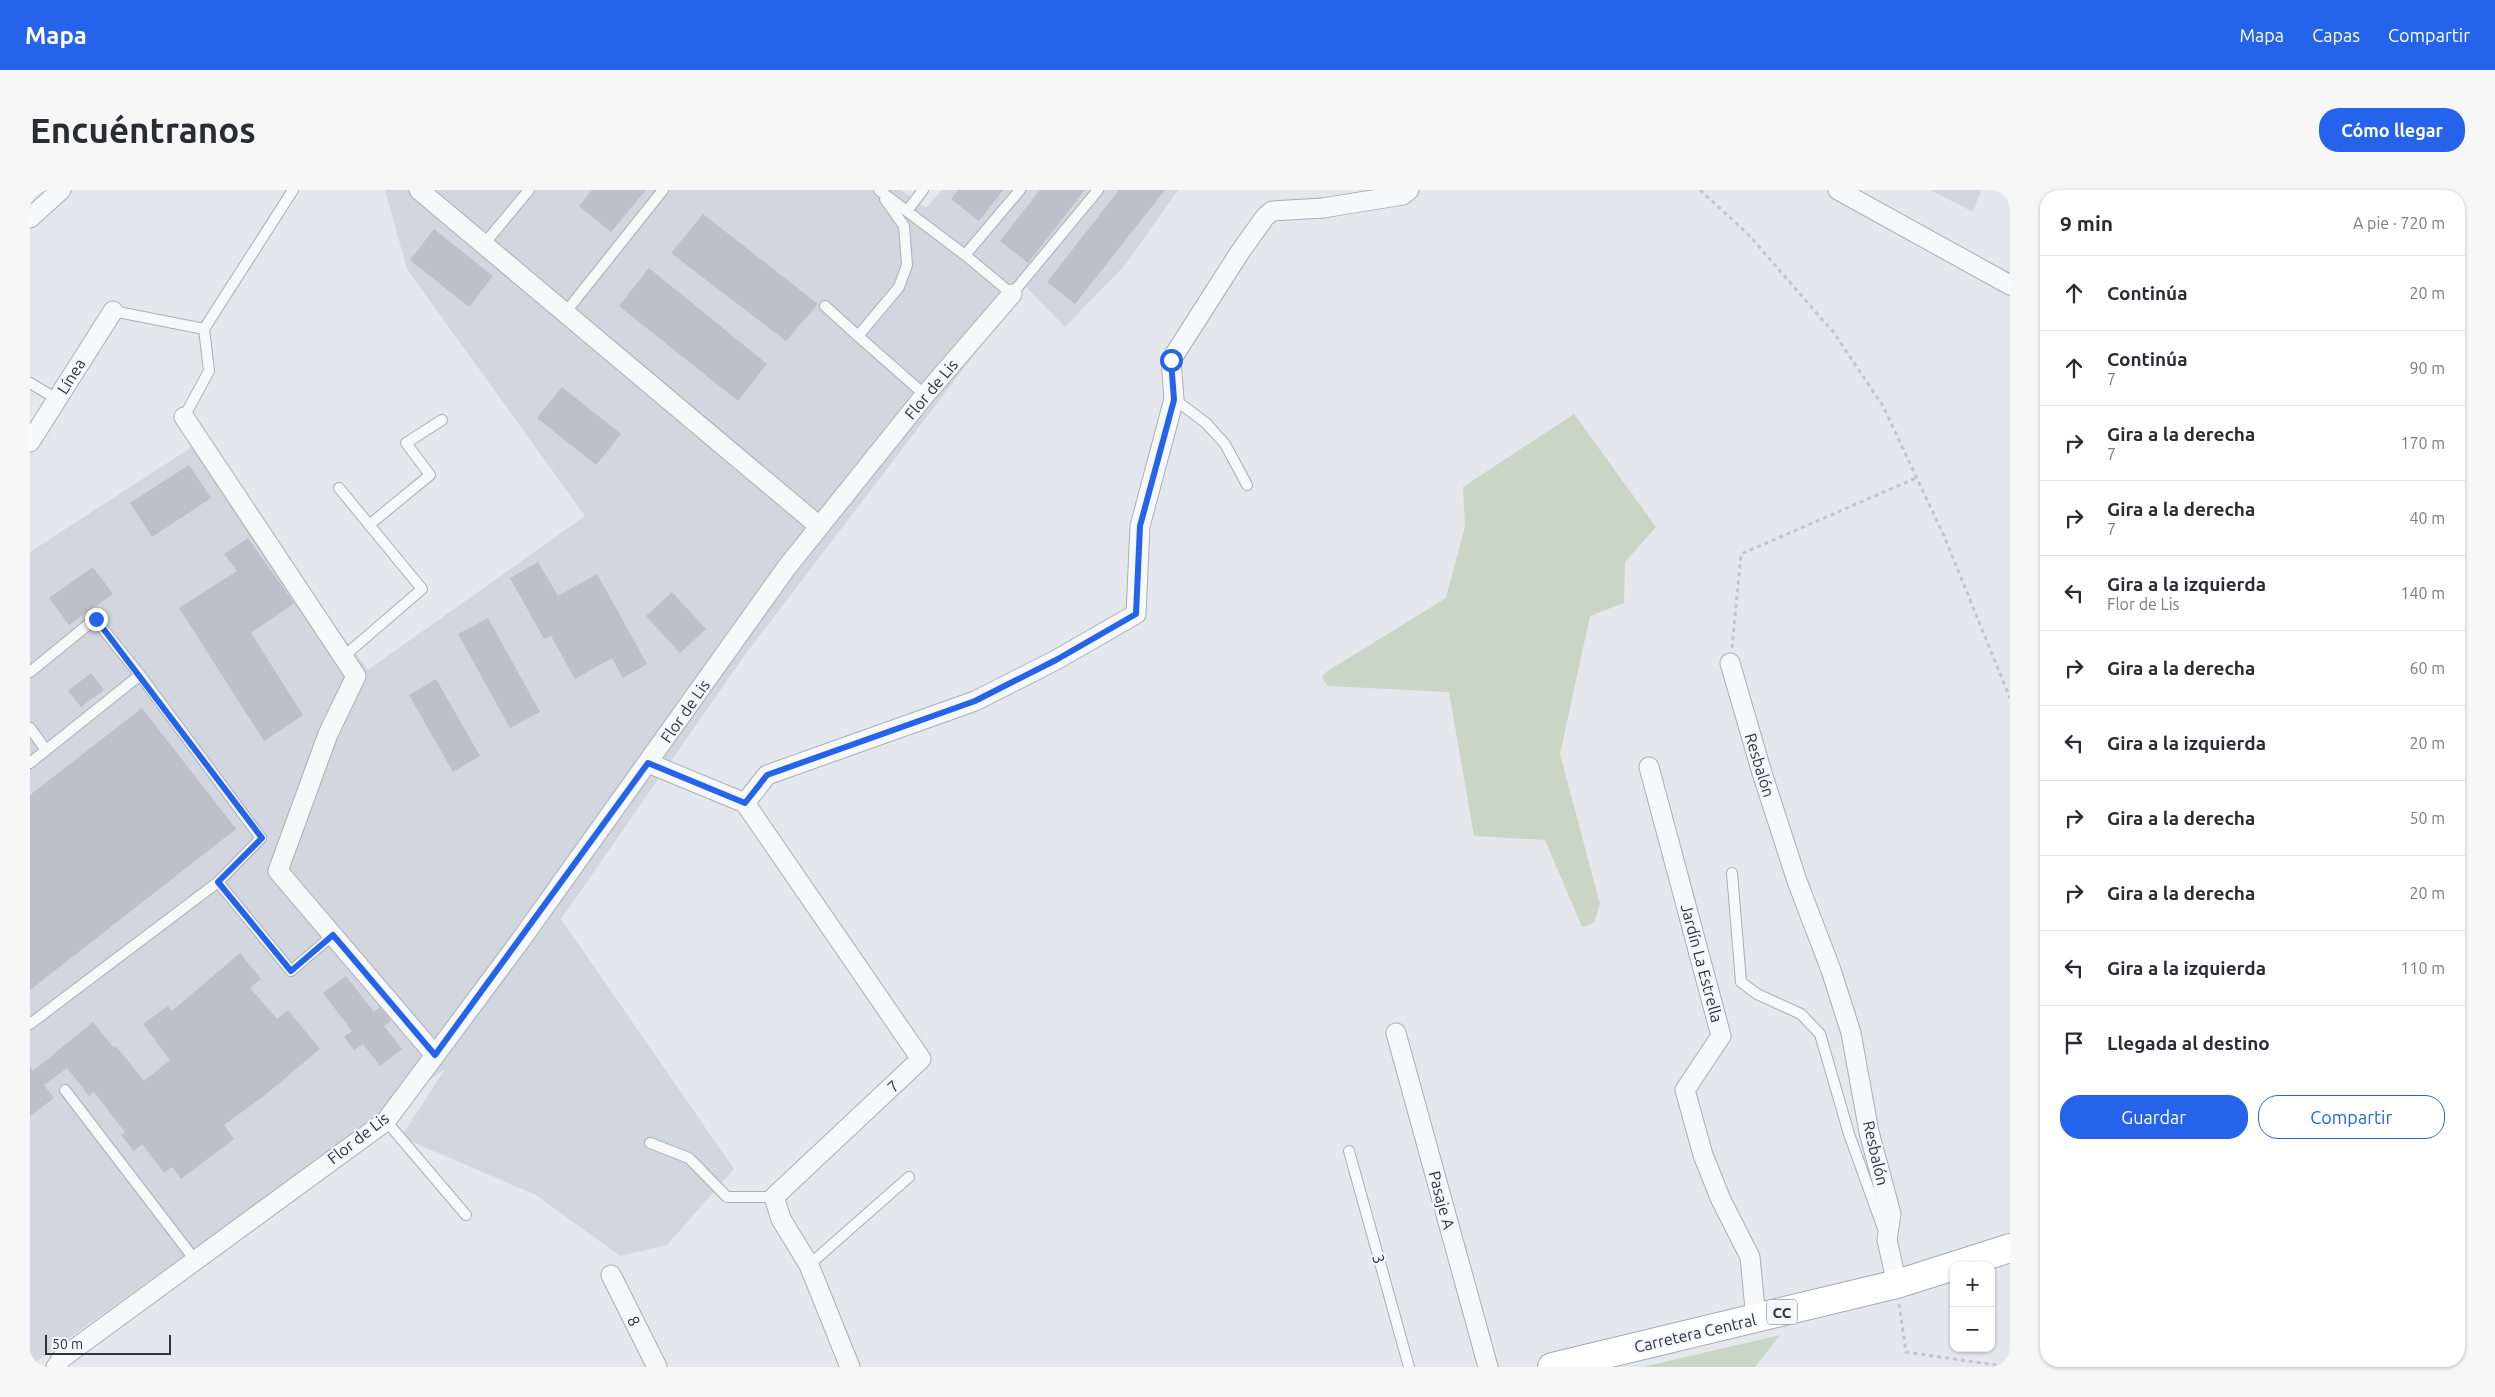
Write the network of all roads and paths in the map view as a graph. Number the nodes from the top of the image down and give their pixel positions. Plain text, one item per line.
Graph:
1 (62, 190) edge
2 (293, 190) edge
3 (419, 190) edge
4 (529, 190) edge
5 (663, 190) edge
6 (879, 190) edge
7 (923, 190) edge
8 (1020, 190) edge
9 (1098, 190) edge
10 (1409, 190) edge
11 (1700, 190) edge
12 (1838, 190) edge
13 (907, 211) junction
14 (30, 218) edge
15 (484, 243) junction
16 (965, 255) junction
17 (2010, 285) edge
18 (1012, 294) junction
19 (825, 306) dead end
20 (112, 311) joint
21 (565, 313) junction
22 (204, 329) junction
23 (858, 336) junction
24 (30, 383) edge
25 (925, 395) junction
26 (57, 399) junction
27 (1174, 400) junction
28 (184, 417) joint
29 (442, 420) dead end
30 (30, 442) edge
31 (1916, 478) junction
32 (1248, 485) dead end
33 (339, 488) dead end
34 (369, 525) junction
35 (820, 526) junction
36 (343, 656) junction
37 (1730, 663) joint
38 (30, 672) edge
39 (140, 675) junction
40 (2010, 698) edge
41 (30, 728) edge
42 (46, 750) junction
43 (648, 763) junction
44 (30, 764) edge
45 (1649, 767) dead end
46 (745, 803) junction
47 (1732, 873) dead end
48 (218, 882) junction
49 (333, 935) junction
50 (30, 1024) edge
51 (1396, 1033) dead end
52 (435, 1055) junction
53 (64, 1090) dead end
54 (386, 1121) junction
55 (650, 1144) dead end
56 (1349, 1150) dead end
57 (909, 1177) dead end
58 (774, 1197) junction
59 (466, 1215) dead end
60 (1887, 1240) junction
61 (2010, 1248) edge
62 (195, 1260) junction
63 (809, 1265) junction
64 (611, 1275) dead end
65 (1896, 1284) junction
66 (1756, 1319) junction
67 (56, 1367) edge
68 (657, 1367) edge
69 (850, 1367) edge
70 (1409, 1367) edge
71 (1488, 1367) edge
72 (1552, 1367) edge
73 (2010, 1367) edge

1 - 14 street
2 - 22 lane
3 - 15 street
4 - 15 lane
5 - 21 lane
6 - 13 lane
6 - 23 lane
7 - 13 lane
8 - 16 lane
9 - 18 lane
10 - 27 street
11 - 31 path
12 - 17 street
13 - 16 lane
15 - 21 street
16 - 18 lane
18 - 25 street, Flor de Lis
19 - 23 lane
20 - 22 lane
20 - 26 street, Línea
21 - 35 street
22 - 28 lane
23 - 25 lane
24 - 26 lane
25 - 35 street, Flor de Lis
26 - 30 street, Línea
27 - 32 lane
27 - 46 street
28 - 36 street
29 - 34 lane
31 - 37 path
31 - 40 path
33 - 34 lane
34 - 36 lane
35 - 43 street, Flor de Lis
36 - 49 street
37 - 60 street, Resbalón
38 - 39 lane
39 - 42 lane
39 - 48 lane
41 - 42 lane
42 - 44 lane
43 - 46 street
43 - 52 street, Flor de Lis
45 - 66 street, Jardín La Estrella
46 - 58 street, 7
47 - 60 lane, Resbalón
48 - 49 lane
48 - 50 lane
49 - 52 street
51 - 71 street, Pasaje A
52 - 54 street, Flor de Lis
53 - 62 lane
54 - 59 lane
54 - 62 street, Flor de Lis
55 - 58 lane
56 - 70 lane, 3
57 - 63 lane
58 - 63 street
60 - 65 street
61 - 65 main road, Carretera Central / CC
62 - 67 street, Flor de Lis
63 - 69 street
64 - 68 street, 8
65 - 66 main road, Carretera Central / CC
65 - 73 path
66 - 72 main road, Carretera Central / CC

